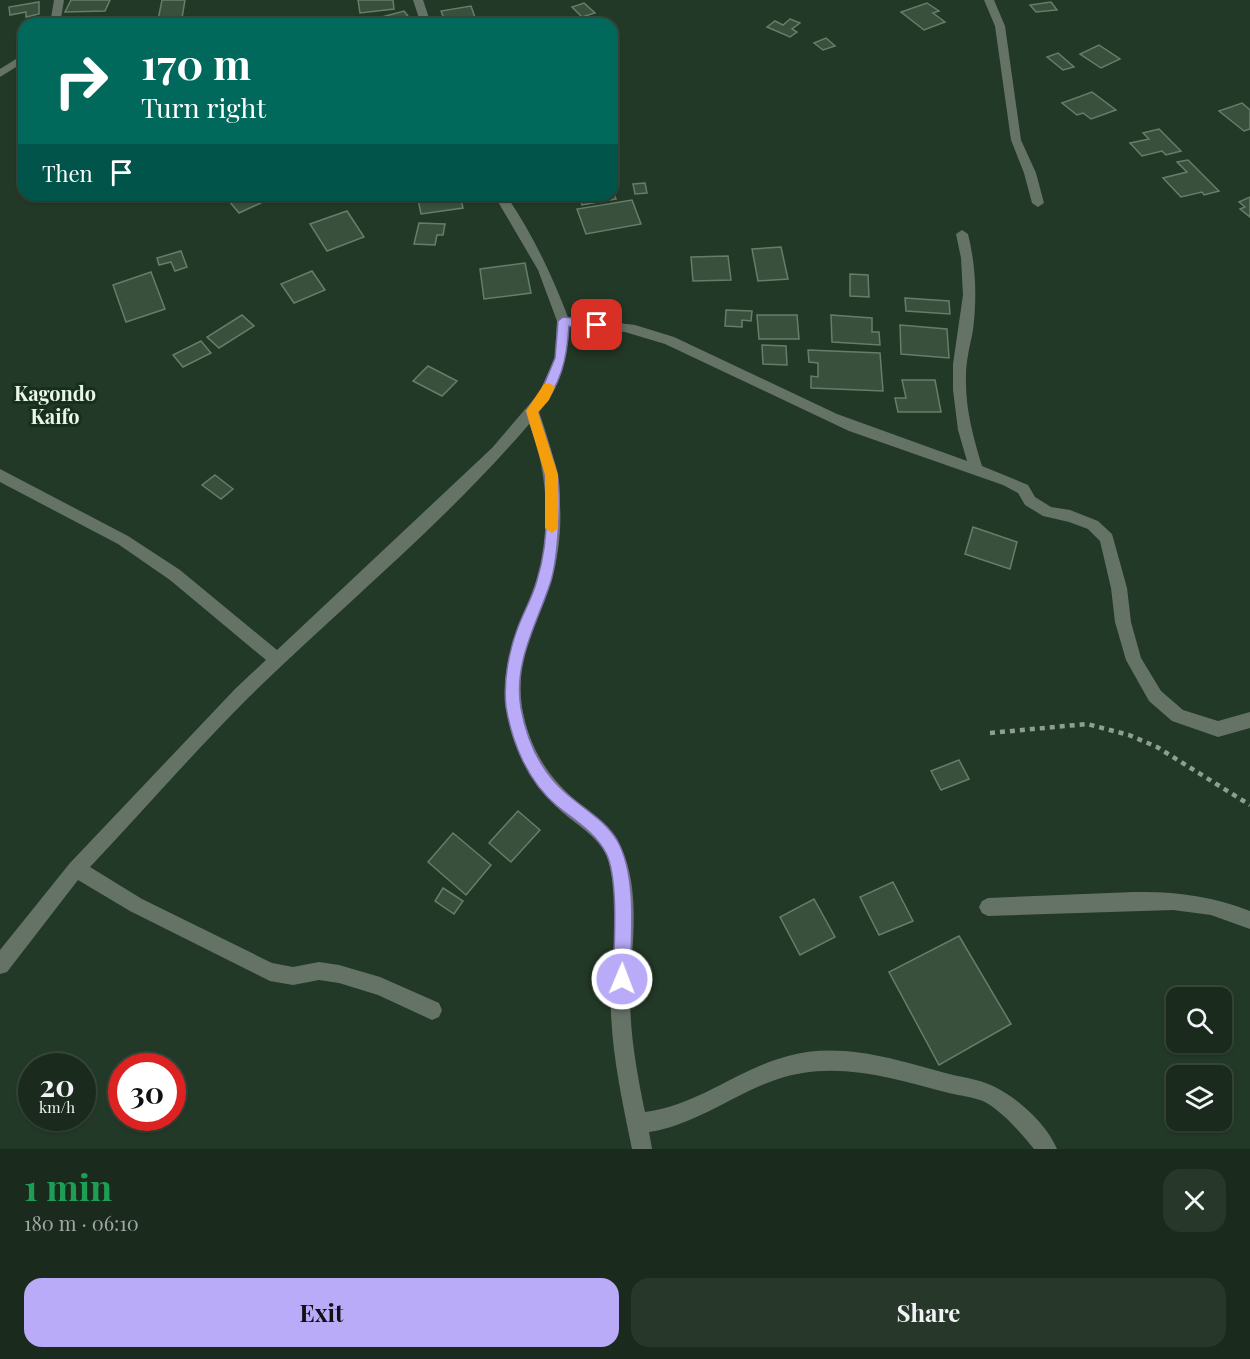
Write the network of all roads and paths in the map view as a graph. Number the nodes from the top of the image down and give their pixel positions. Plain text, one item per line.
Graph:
1 (59, 0) edge
2 (418, 0) edge
3 (990, 0) edge
4 (56, 18) edge
5 (424, 18) edge
6 (18, 61) edge
7 (0, 74) edge
8 (504, 201) edge
9 (1038, 203) dead end
10 (963, 234) dead end
11 (563, 321) junction
12 (532, 411) junction
13 (976, 469) junction
14 (0, 475) edge
15 (277, 659) junction
16 (1250, 720) edge
17 (990, 733) dead end
18 (1250, 806) edge
19 (76, 869) junction
20 (988, 907) dead end
21 (1250, 920) edge
22 (0, 965) edge
23 (432, 1010) dead end
24 (637, 1123) junction
25 (642, 1149) edge
26 (1047, 1149) edge

1 - 4 street
2 - 5 street
3 - 9 street
6 - 7 street
8 - 11 street
10 - 13 street
11 - 12 street
11 - 13 street
12 - 15 street
12 - 24 street
13 - 16 street
14 - 15 street
15 - 19 street
17 - 18 path
19 - 22 street
19 - 23 street
20 - 21 street
24 - 25 street
24 - 26 street

